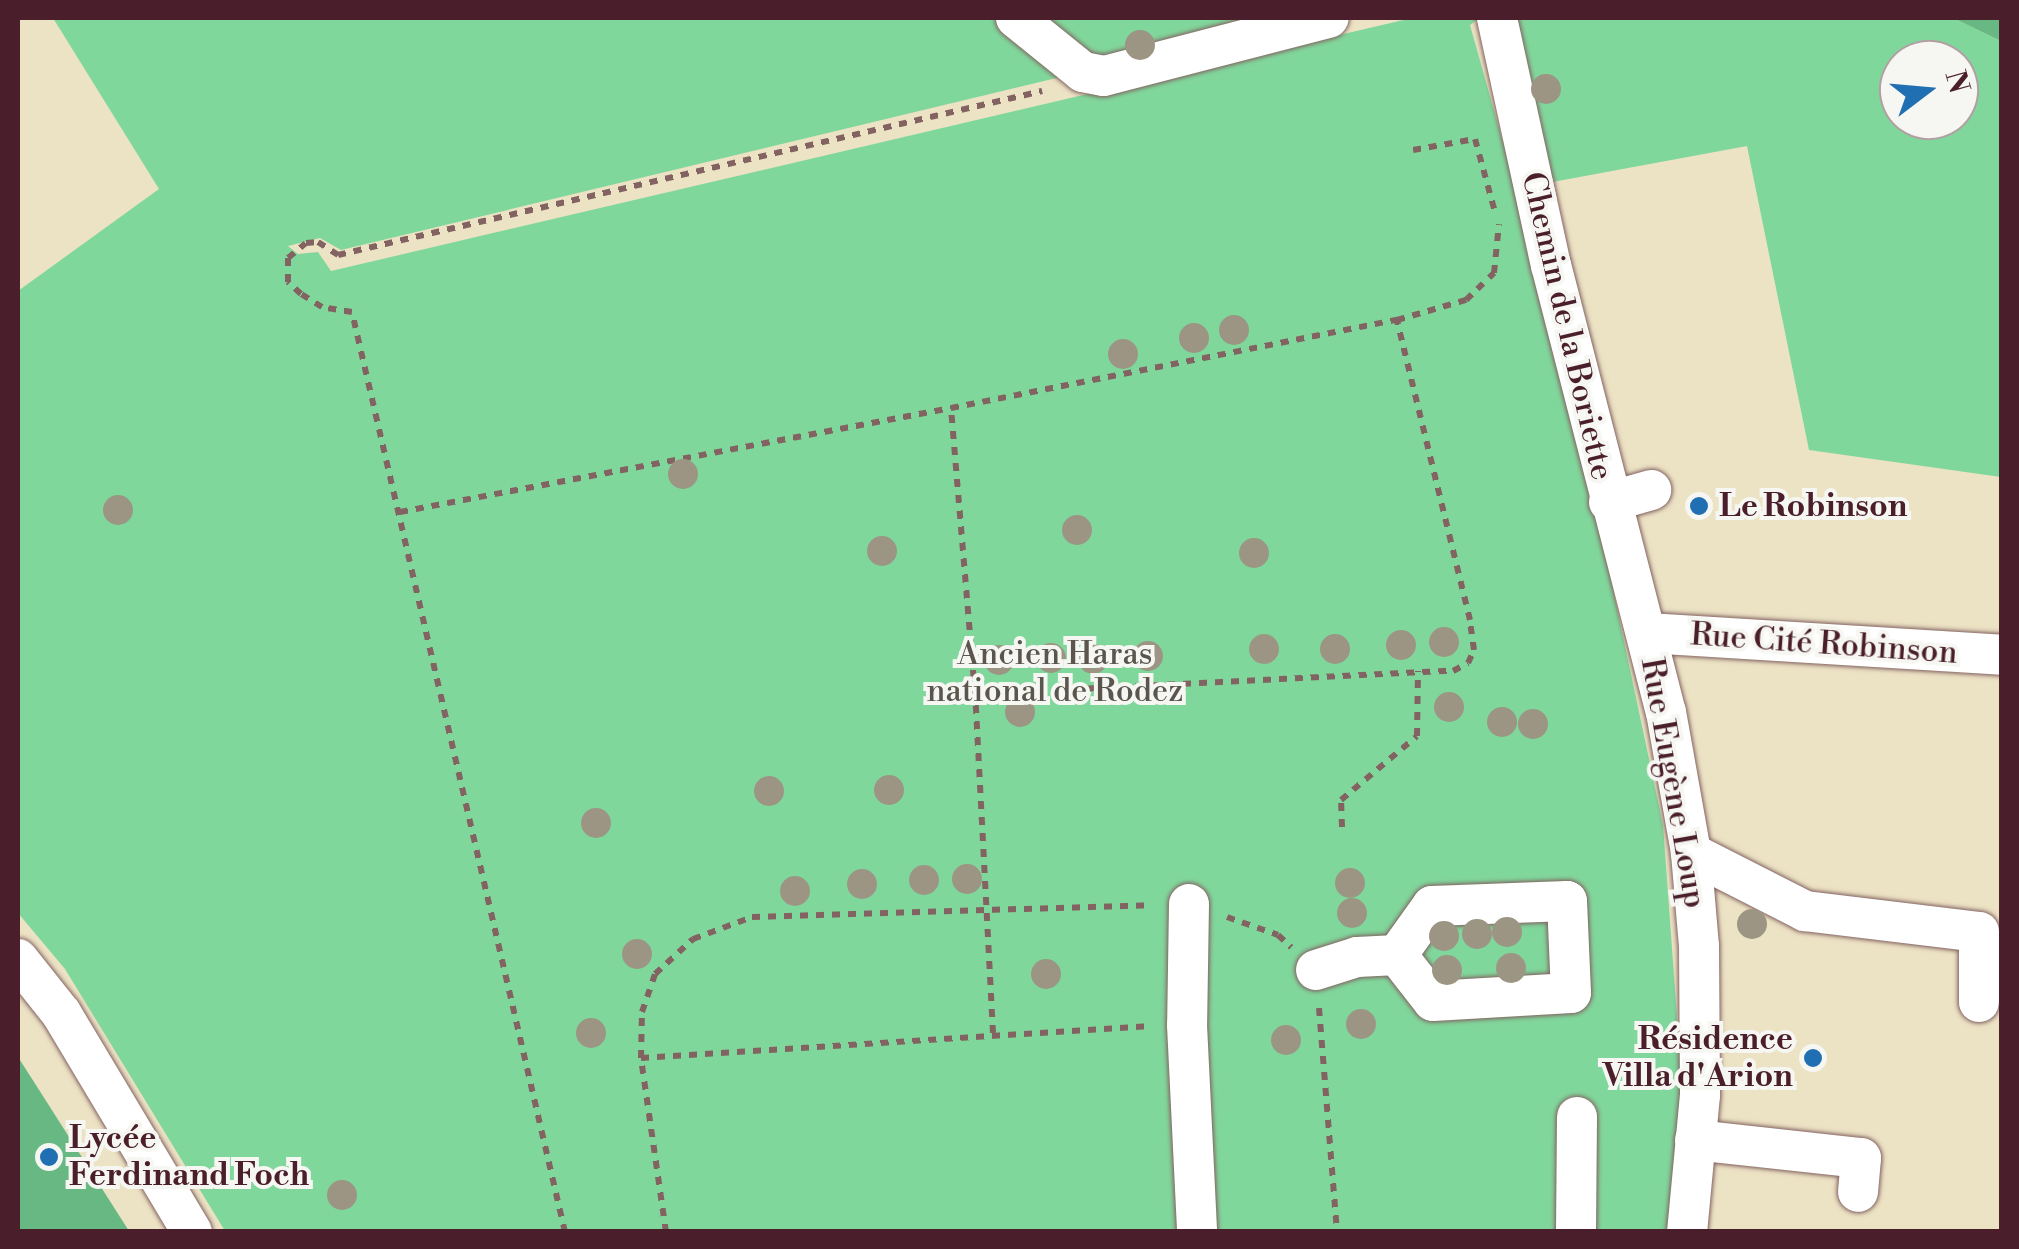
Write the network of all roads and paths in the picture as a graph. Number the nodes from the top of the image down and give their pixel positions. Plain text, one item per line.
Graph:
1 (1016, 18) edge
2 (1329, 18) edge
3 (1497, 18) edge
4 (1104, 76) junction
5 (1413, 150) dead end
6 (1397, 320) junction
7 (951, 408) junction
8 (1650, 490) dead end
9 (1609, 502) junction
10 (400, 512) junction
11 (1647, 633) junction
12 (2002, 655) edge
13 (1418, 671) junction
14 (975, 694) junction
15 (1342, 826) dead end
16 (1691, 853) junction
17 (1189, 904) junction
18 (990, 910) junction
19 (1396, 955) dead end
20 (18, 959) edge
21 (1316, 970) junction
22 (1979, 1002) dead end
23 (1188, 1024) junction
24 (993, 1033) junction
25 (641, 1058) junction
26 (1577, 1117) dead end
27 (1694, 1153) junction
28 (1785, 1166) dead end
29 (1858, 1192) dead end
30 (192, 1232) edge
31 (565, 1232) edge
32 (666, 1232) edge
33 (1197, 1232) edge
34 (1336, 1232) edge
35 (1576, 1232) edge
36 (1687, 1232) edge

1 - 4 street
2 - 4 street
3 - 9 street, Chemin de la Boriette
4 - 10 path
5 - 6 path
6 - 7 path
6 - 13 path
7 - 10 path
7 - 14 path
8 - 9 street
9 - 11 street, Chemin de la Boriette
10 - 31 path
11 - 12 street, Rue Cité Robinson
11 - 16 street, Rue Eugène Loup
13 - 14 path
13 - 15 path
14 - 18 path
16 - 22 street
16 - 27 street, Rue Eugène Loup
17 - 18 path
17 - 21 path
17 - 23 street
18 - 24 path
18 - 25 path
19 - 21 street
20 - 30 street
21 - 34 path
23 - 24 path
23 - 33 street
24 - 25 path
25 - 32 path
26 - 35 street
27 - 28 street
27 - 29 street
27 - 36 street, Rue Eugène Loup

